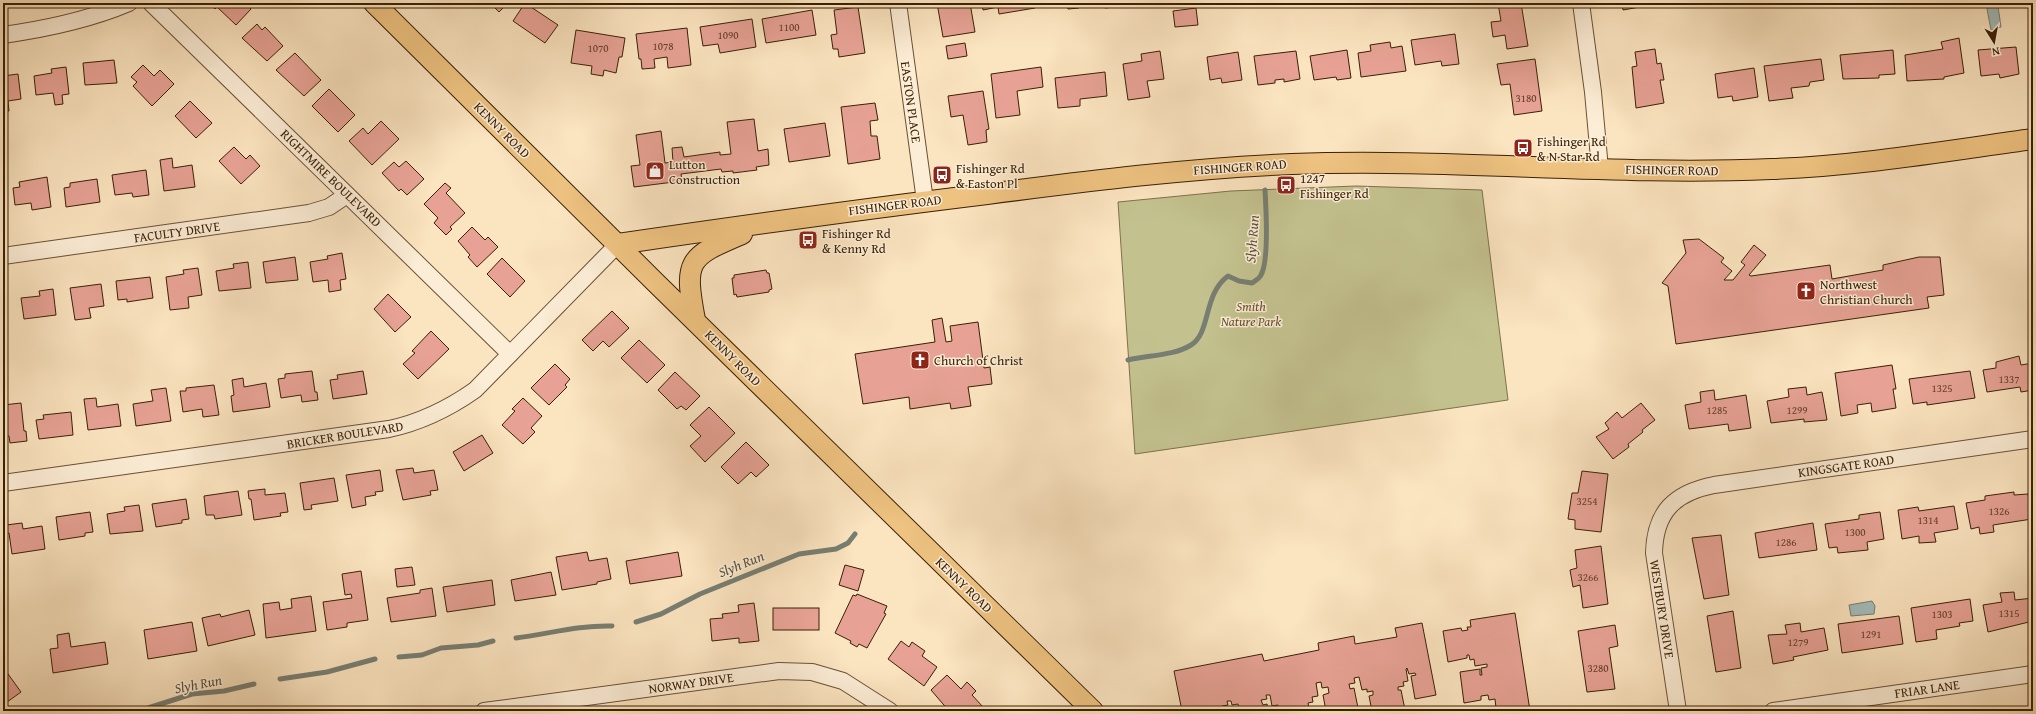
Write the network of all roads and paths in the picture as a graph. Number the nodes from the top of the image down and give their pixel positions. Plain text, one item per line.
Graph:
1 (129, 3) edge
2 (151, 3) edge
3 (374, 3) edge
4 (898, 3) edge
5 (1581, 3) edge
6 (3, 35) edge
7 (2033, 138) edge
8 (1600, 169) junction
9 (347, 194) junction
10 (925, 201) junction
11 (768, 222) junction
12 (618, 244) junction
13 (3, 256) edge
14 (695, 320) junction
15 (510, 354) junction
16 (2033, 439) edge
17 (3, 483) edge
18 (1666, 510) joint
19 (2033, 674) edge
20 (484, 711) edge
21 (890, 711) edge
22 (1093, 711) edge
23 (1678, 711) edge
24 (1773, 711) edge

1 - 6 street
2 - 9 street, RIGHTMIRE BOULEVARD
3 - 12 main road, KENNY ROAD
4 - 10 street, EASTON PLACE
5 - 8 street
7 - 8 main road, FISHINGER ROAD
8 - 10 main road, FISHINGER ROAD
9 - 13 street, FACULTY DRIVE
9 - 15 street, RIGHTMIRE BOULEVARD
10 - 11 main road, FISHINGER ROAD
11 - 12 main road, FISHINGER ROAD
11 - 14 main road
12 - 14 main road, KENNY ROAD
12 - 15 street, BRICKER BOULEVARD
14 - 22 main road, KENNY ROAD
15 - 17 street, BRICKER BOULEVARD
16 - 18 street, KINGSGATE ROAD
18 - 23 street, WESTBURY DRIVE
19 - 24 street, FRIAR LANE
20 - 21 street, NORWAY DRIVE

